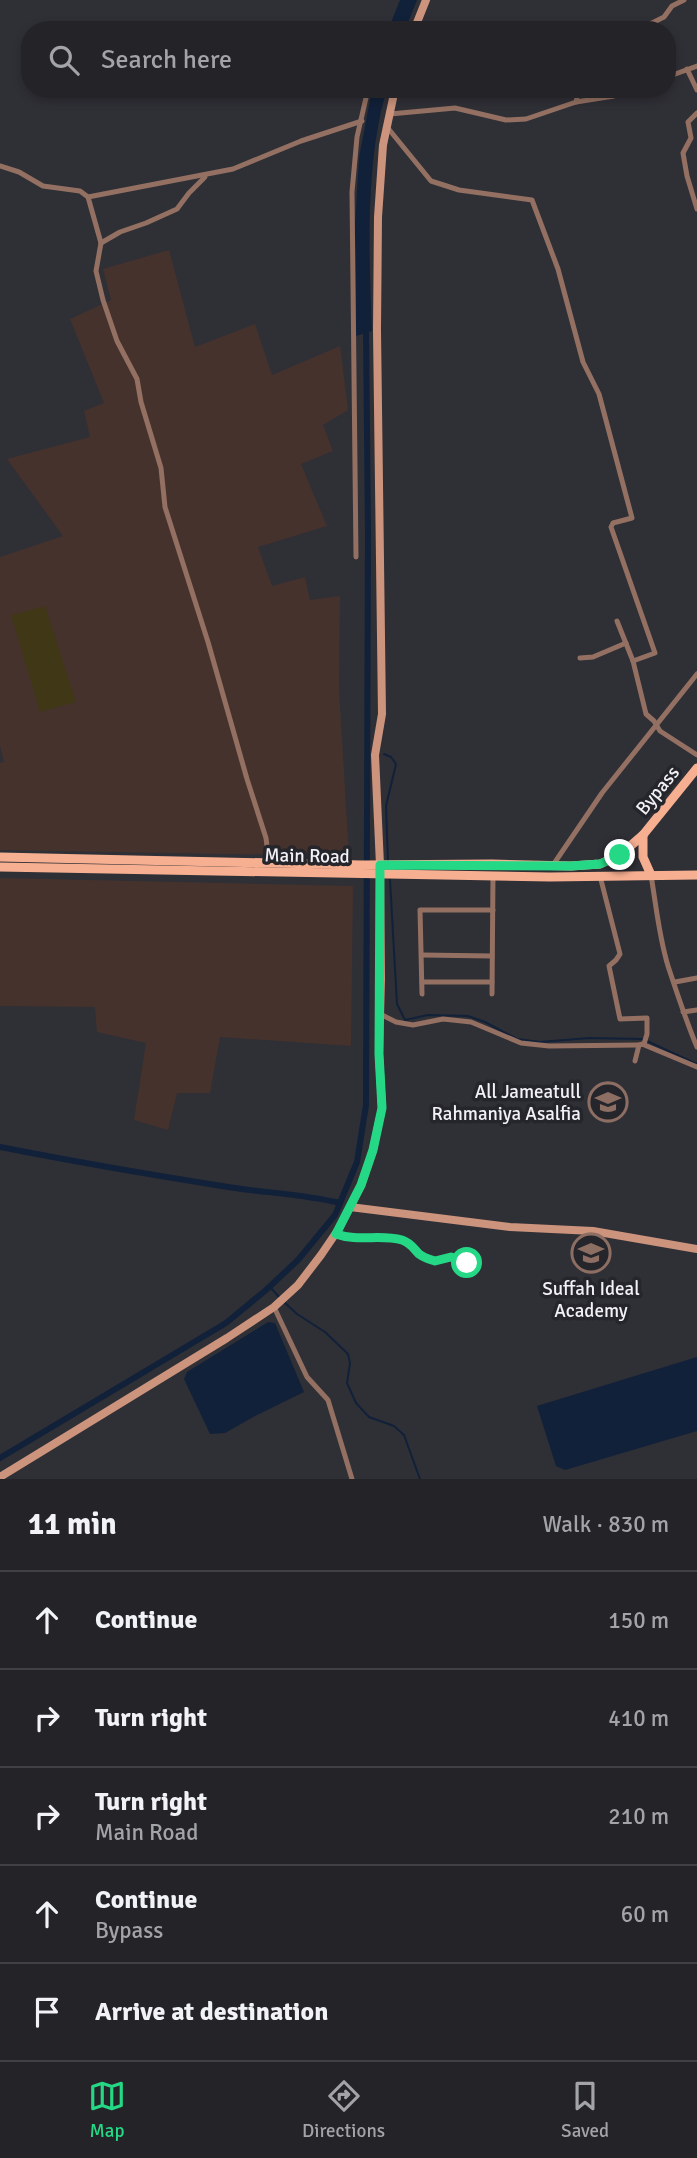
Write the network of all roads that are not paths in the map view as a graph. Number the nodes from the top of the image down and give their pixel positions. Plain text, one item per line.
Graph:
1 (426, 0) edge
2 (684, 0) edge
3 (418, 21) edge
4 (656, 21) edge
5 (697, 66) edge
6 (687, 69) junction
7 (676, 73) edge
8 (697, 90) edge
9 (366, 98) edge
10 (393, 98) edge
11 (577, 98) edge
12 (601, 98) edge
13 (576, 102) junction
14 (697, 113) edge
15 (390, 114) junction
16 (362, 121) junction
17 (387, 127) junction
18 (0, 166) edge
19 (206, 176) junction
20 (88, 197) junction
21 (697, 209) edge
22 (100, 243) junction
23 (356, 556) dead end
24 (617, 621) dead end
25 (626, 642) junction
26 (580, 658) dead end
27 (633, 661) junction
28 (697, 674) edge
29 (657, 726) junction
30 (697, 755) edge
31 (697, 768) edge
32 (643, 835) junction
33 (0, 857) edge
34 (269, 863) junction
35 (492, 864) junction
36 (553, 865) junction
37 (571, 866) joint
38 (0, 867) edge
39 (361, 869) junction
40 (378, 869) junction
41 (650, 875) junction
42 (697, 875) edge
43 (493, 876) junction
44 (600, 876) junction
45 (493, 910) junction
46 (422, 955) junction
47 (492, 956) junction
48 (697, 978) edge
49 (422, 982) junction
50 (492, 982) junction
51 (675, 982) junction
52 (422, 994) dead end
53 (492, 994) dead end
54 (697, 1010) edge
55 (683, 1012) junction
56 (380, 1014) junction
57 (641, 1044) junction
58 (697, 1047) edge
59 (635, 1061) dead end
60 (697, 1066) edge
61 (350, 1208) junction
62 (336, 1234) junction
63 (697, 1249) edge
64 (478, 1266) dead end
65 (274, 1307) junction
66 (0, 1477) edge
67 (352, 1479) edge

1 - 3 main road
2 - 4 street
5 - 6 street
6 - 7 street
6 - 8 street
9 - 16 street
10 - 15 main road
11 - 13 street
12 - 13 street
13 - 15 street
14 - 21 street
15 - 17 main road
16 - 19 street
16 - 23 street
17 - 27 street
17 - 40 main road
18 - 20 street
19 - 20 street
19 - 22 street
20 - 22 street
22 - 34 street
24 - 25 street
25 - 26 street
25 - 27 street
27 - 29 street
28 - 29 street
29 - 30 street
29 - 36 street
31 - 32 main road, Bypass
32 - 37 main road, Bypass
32 - 41 main road, Bypass
33 - 34 main road, Main Road
34 - 39 main road, Main Road
35 - 36 main road, Main Road
35 - 40 main road, Main Road
35 - 43 street
36 - 37 main road, Main Road
38 - 39 main road, Main Road
39 - 40 main road, Main Road
40 - 43 main road, Main Road
40 - 56 main road
41 - 42 main road, Main Road
41 - 44 main road, Main Road
41 - 51 street
43 - 44 main road, Main Road
43 - 45 street
44 - 57 street
45 - 46 street
45 - 47 street
46 - 47 street
46 - 49 street
47 - 50 street
48 - 51 street
49 - 50 street
49 - 52 street
50 - 53 street
51 - 55 street
54 - 55 street
55 - 58 street
56 - 57 street
56 - 61 main road
57 - 59 street
57 - 60 street
61 - 62 main road
61 - 63 main road
62 - 64 street
62 - 65 main road
65 - 66 main road
65 - 67 street

